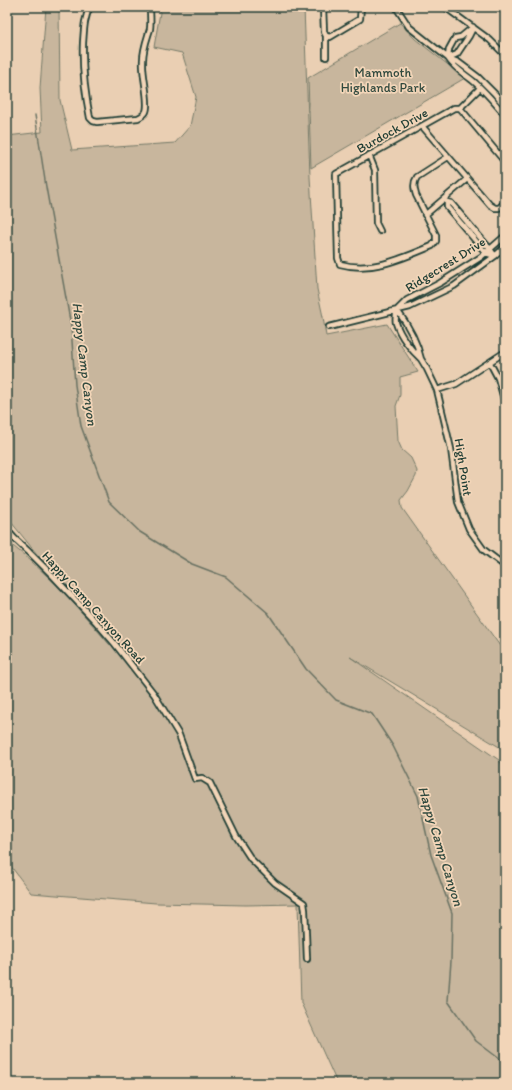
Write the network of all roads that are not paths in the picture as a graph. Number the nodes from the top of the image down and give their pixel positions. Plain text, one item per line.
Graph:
1 (90, 7) edge
2 (150, 7) edge
3 (323, 7) edge
4 (361, 7) edge
5 (396, 7) edge
6 (445, 7) edge
7 (473, 27) junction
8 (326, 36) junction
9 (505, 55) edge
10 (326, 57) dead end
11 (448, 58) junction
12 (480, 88) junction
13 (505, 106) edge
14 (460, 108) junction
15 (505, 115) edge
16 (422, 126) junction
17 (369, 156) junction
18 (448, 157) junction
19 (505, 162) edge
20 (467, 179) junction
21 (446, 200) junction
22 (505, 202) edge
23 (425, 215) junction
24 (380, 231) dead end
25 (505, 236) edge
26 (505, 247) edge
27 (490, 249) junction
28 (486, 253) junction
29 (495, 256) junction
30 (397, 310) junction
31 (329, 327) dead end
32 (416, 343) junction
33 (410, 347) junction
34 (505, 352) edge
35 (421, 359) junction
36 (490, 363) junction
37 (438, 390) junction
38 (505, 403) edge
39 (7, 530) edge
40 (505, 566) edge
41 (307, 959) dead end

1 - 2 street
3 - 8 street
4 - 8 street
5 - 11 street
6 - 7 street
7 - 9 street
7 - 11 street
7 - 11 street
8 - 10 street
11 - 12 street
11 - 13 street
12 - 14 street
12 - 15 street
14 - 16 street, Burdock Drive
14 - 19 street
16 - 17 street, Burdock Drive
16 - 18 street
17 - 23 street, Burdock Drive
17 - 24 street
18 - 20 street
18 - 23 street
20 - 21 street
20 - 22 street
21 - 23 street
21 - 27 street
21 - 28 street
25 - 27 street, Ridgecrest Drive
26 - 29 street, Ridgecrest Drive
27 - 28 street, Ridgecrest Drive
27 - 29 street
28 - 29 street
28 - 30 street, Ridgecrest Drive
29 - 30 street, Ridgecrest Drive
30 - 31 street, Ridgecrest Drive
30 - 32 street, High Point
30 - 33 street, High Point
32 - 33 street
32 - 35 street, High Point
33 - 35 street, High Point
34 - 36 street
35 - 37 street, High Point
36 - 37 street
36 - 38 street
37 - 40 street, High Point
39 - 41 street, Happy Camp Canyon Road

